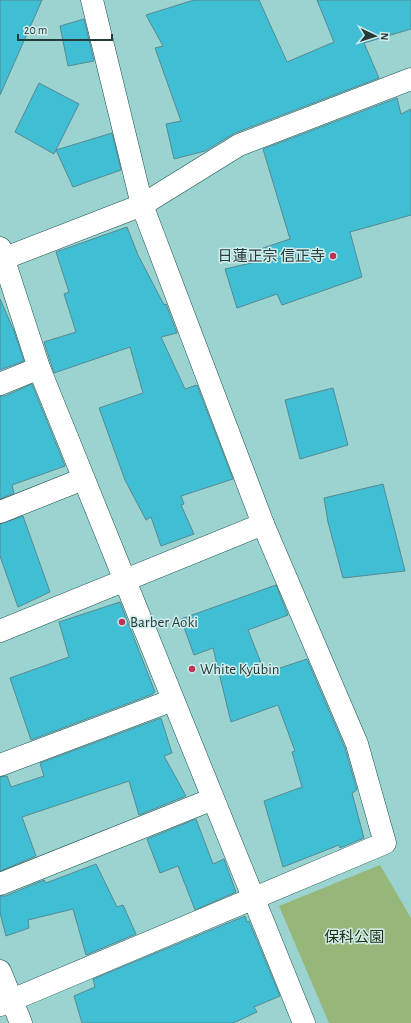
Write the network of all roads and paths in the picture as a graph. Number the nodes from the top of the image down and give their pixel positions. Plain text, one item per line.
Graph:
1 (92, 0) edge
2 (411, 79) edge
3 (142, 205) junction
4 (1, 256) edge
5 (39, 368) junction
6 (0, 384) edge
7 (83, 479) junction
8 (0, 512) edge
9 (263, 524) junction
10 (124, 580) junction
11 (0, 631) edge
12 (173, 700) junction
13 (0, 765) edge
14 (213, 799) junction
15 (0, 884) edge
16 (253, 899) junction
17 (0, 971) edge
18 (6, 1003) edge
19 (21, 1023) edge
20 (304, 1023) edge

1 - 3 street
2 - 3 street
3 - 4 street
3 - 9 street
4 - 5 street
5 - 6 street
5 - 7 street
7 - 8 street
7 - 10 street
9 - 10 street
9 - 16 street
10 - 11 street
10 - 12 street
12 - 13 street
12 - 14 street
14 - 15 street
14 - 16 street
16 - 18 street
16 - 20 street
17 - 18 street
18 - 19 street

